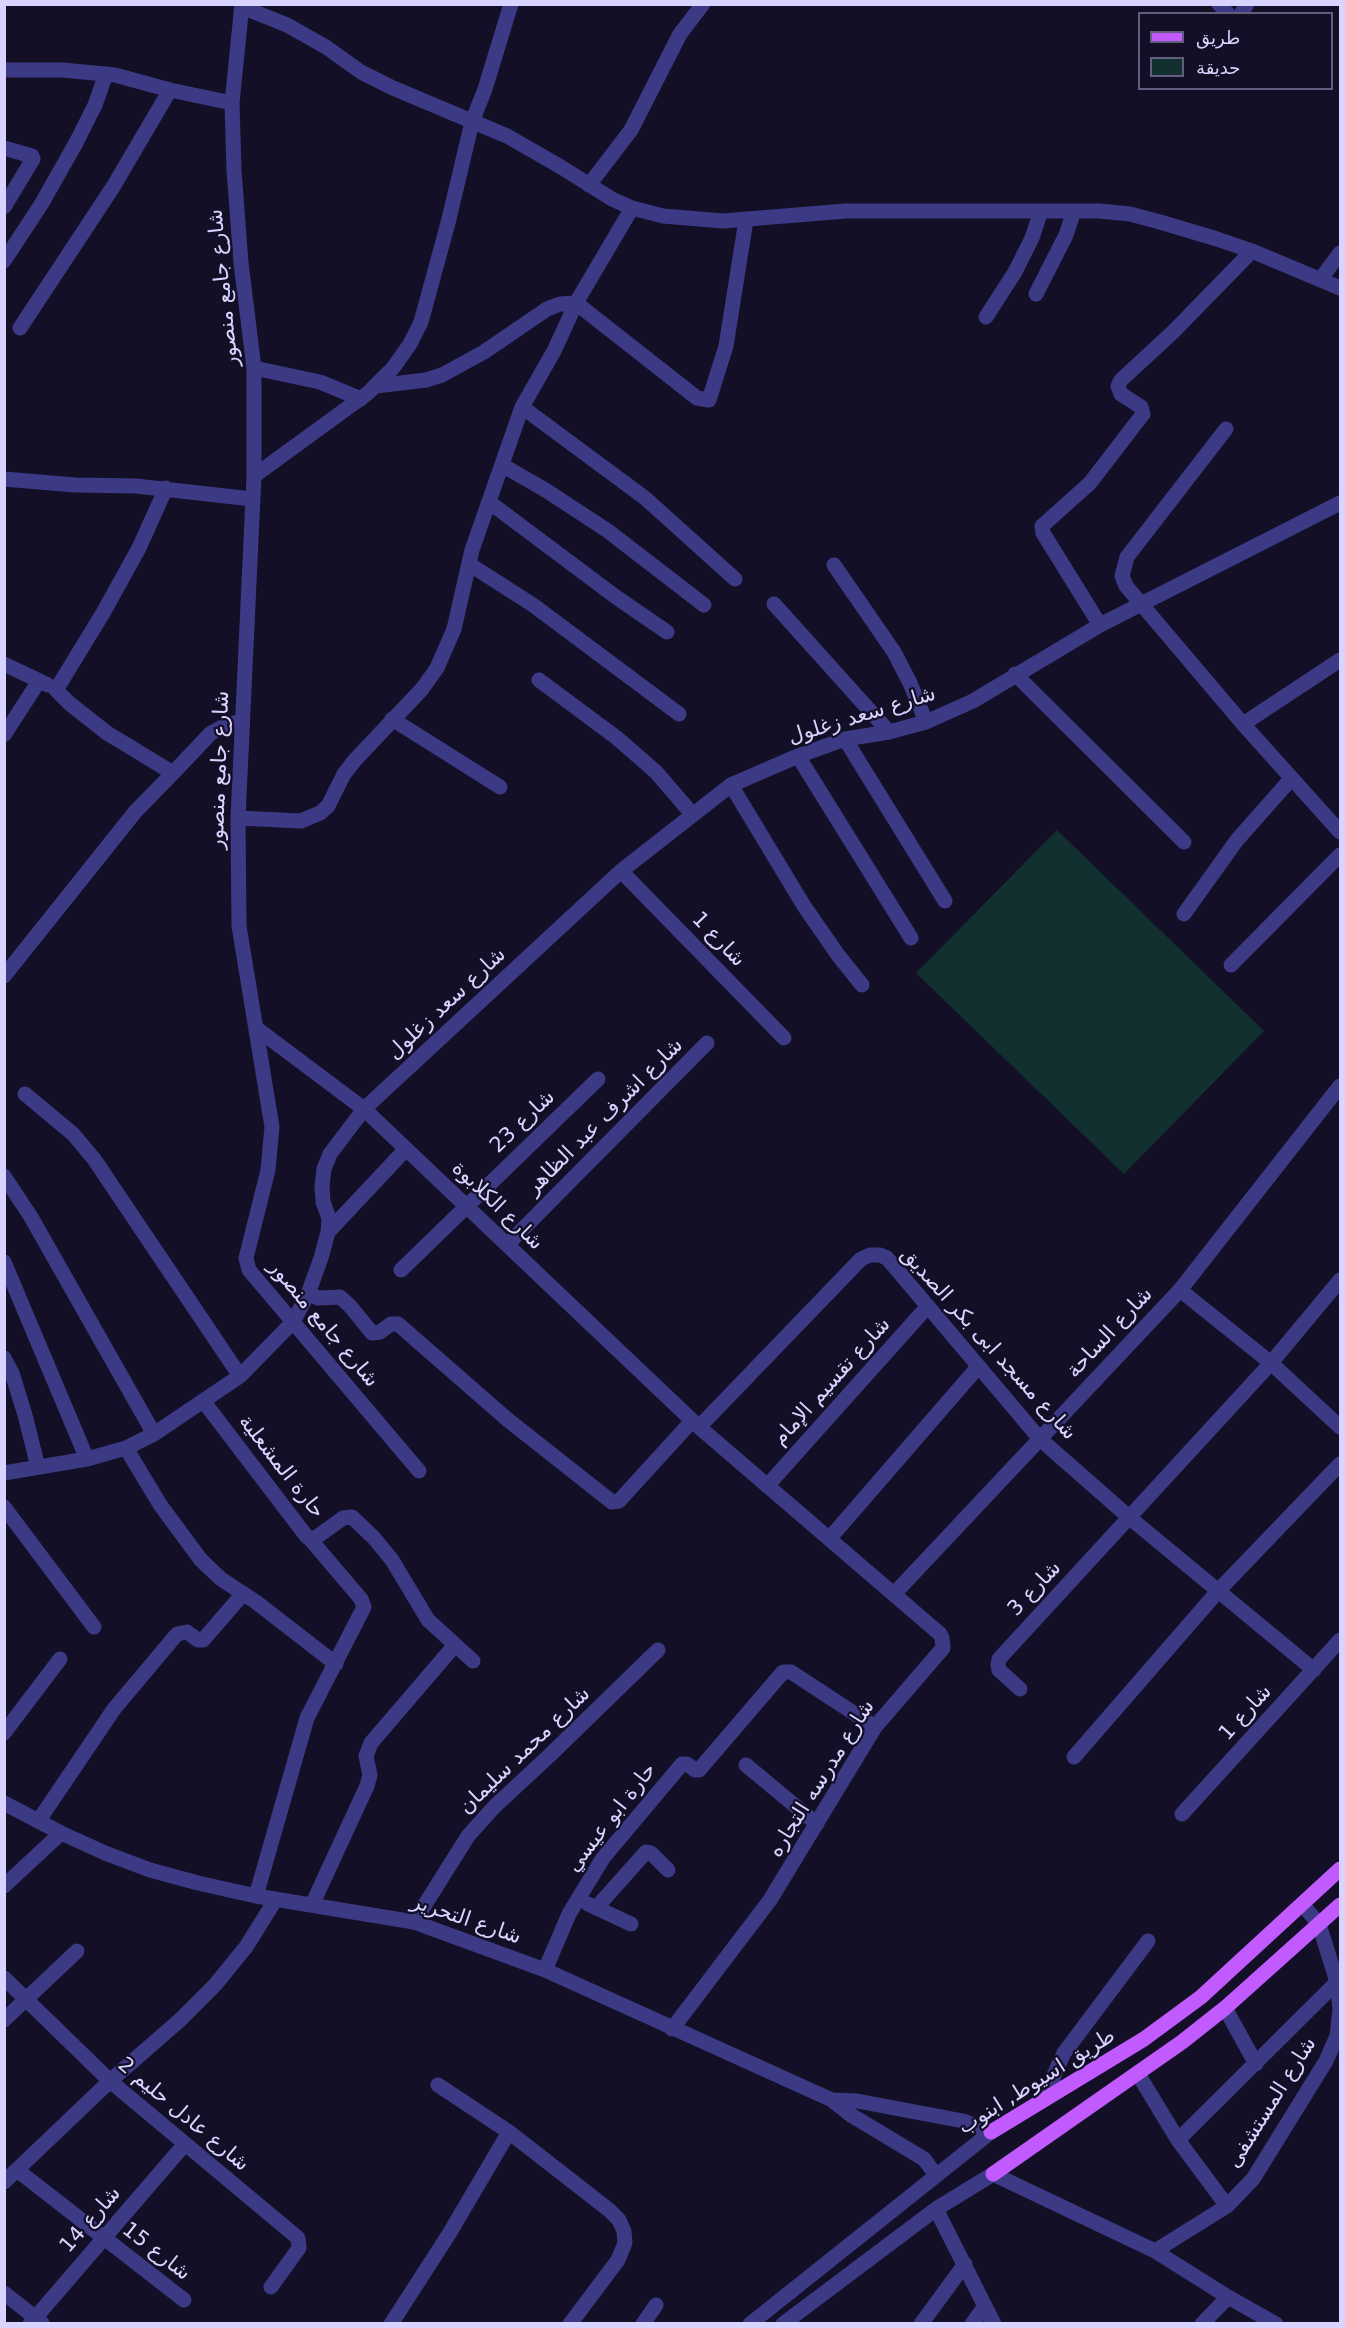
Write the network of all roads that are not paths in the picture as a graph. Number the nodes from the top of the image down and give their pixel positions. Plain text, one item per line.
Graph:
1 (511, 4) edge
2 (703, 4) edge
3 (242, 6) edge
4 (4, 70) edge
5 (106, 74) junction
6 (170, 90) junction
7 (232, 103) junction
8 (472, 122) junction
9 (4, 148) edge
10 (589, 185) junction
11 (4, 207) edge
12 (632, 208) junction
13 (1041, 210) junction
14 (1074, 211) junction
15 (746, 220) junction
16 (1252, 251) junction
17 (1341, 253) edge
18 (4, 261) edge
19 (1320, 280) junction
20 (1341, 288) edge
21 (1036, 294) dead end
22 (576, 303) junction
23 (986, 316) dead end
24 (20, 328) dead end
25 (254, 368) junction
26 (376, 386) junction
27 (361, 399) junction
28 (522, 407) junction
29 (1226, 429) dead end
30 (502, 465) junction
31 (254, 476) junction
32 (4, 479) edge
33 (166, 488) junction
34 (252, 499) junction
35 (489, 502) junction
36 (1341, 504) edge
37 (469, 564) junction
38 (834, 565) dead end
39 (735, 579) dead end
40 (774, 604) dead end
41 (1142, 604) junction
42 (704, 605) dead end
43 (1100, 625) junction
44 (667, 632) dead end
45 (1341, 660) edge
46 (4, 664) edge
47 (1015, 674) junction
48 (539, 680) dead end
49 (39, 681) junction
50 (56, 690) junction
51 (679, 714) dead end
52 (392, 719) junction
53 (242, 721) junction
54 (926, 722) junction
55 (1243, 724) junction
56 (889, 732) junction
57 (4, 735) edge
58 (845, 739) junction
59 (798, 756) junction
60 (173, 773) junction
61 (1291, 779) junction
62 (731, 785) junction
63 (500, 787) dead end
64 (693, 815) junction
65 (238, 818) junction
66 (1338, 823) edge
67 (1184, 842) dead end
68 (1341, 855) edge
69 (621, 871) junction
70 (945, 901) dead end
71 (1184, 914) dead end
72 (911, 938) dead end
73 (1231, 965) dead end
74 (4, 976) edge
75 (862, 985) dead end
76 (256, 1028) junction
77 (784, 1038) dead end
78 (707, 1043) dead end
79 (598, 1079) dead end
80 (1341, 1086) edge
81 (25, 1094) dead end
82 (364, 1109) junction
83 (406, 1149) junction
84 (4, 1176) edge
85 (466, 1206) junction
86 (328, 1232) junction
87 (507, 1245) junction
88 (4, 1262) edge
89 (401, 1270) dead end
90 (1341, 1280) edge
91 (1180, 1290) junction
92 (308, 1294) junction
93 (928, 1306) junction
94 (293, 1322) junction
95 (4, 1358) edge
96 (1271, 1363) junction
97 (978, 1367) junction
98 (240, 1376) junction
99 (204, 1402) junction
100 (695, 1424) junction
101 (1341, 1427) edge
102 (154, 1434) junction
103 (1040, 1439) junction
104 (126, 1448) junction
105 (87, 1459) junction
106 (1341, 1464) edge
107 (38, 1467) junction
108 (419, 1471) dead end
109 (4, 1473) edge
110 (767, 1486) junction
111 (4, 1507) edge
112 (1130, 1518) junction
113 (310, 1539) junction
114 (829, 1539) junction
115 (1219, 1590) junction
116 (894, 1594) junction
117 (242, 1595) junction
118 (94, 1627) dead end
119 (1341, 1640) edge
120 (455, 1645) junction
121 (658, 1650) dead end
122 (60, 1659) dead end
123 (473, 1661) dead end
124 (336, 1664) junction
125 (1314, 1670) junction
126 (1020, 1689) dead end
127 (875, 1727) junction
128 (4, 1733) edge
129 (1074, 1757) dead end
130 (746, 1766) dead end
131 (4, 1803) edge
132 (1182, 1814) dead end
133 (39, 1820) junction
134 (817, 1824) junction
135 (61, 1833) junction
136 (1341, 1869) edge
137 (668, 1870) dead end
138 (4, 1886) edge
139 (256, 1896) junction
140 (276, 1899) junction
141 (577, 1899) junction
142 (1302, 1904) junction
143 (312, 1905) junction
144 (1341, 1905) edge
145 (596, 1908) junction
146 (414, 1922) junction
147 (632, 1924) dead end
148 (1319, 1924) junction
149 (1148, 1941) dead end
150 (77, 1951) dead end
151 (545, 1970) junction
152 (4, 1978) edge
153 (1337, 1982) junction
154 (26, 2000) junction
155 (1225, 2008) junction
156 (4, 2020) edge
157 (672, 2029) junction
158 (1256, 2064) junction
159 (1138, 2074) junction
160 (110, 2081) junction
161 (438, 2085) dead end
162 (1049, 2095) junction
163 (832, 2100) junction
164 (509, 2132) junction
165 (991, 2132) junction
166 (1178, 2140) junction
167 (184, 2145) junction
168 (17, 2170) junction
169 (993, 2174) junction
170 (936, 2175) junction
171 (4, 2182) edge
172 (1227, 2206) junction
173 (936, 2209) junction
174 (103, 2238) junction
175 (1155, 2251) junction
176 (965, 2264) junction
177 (271, 2287) dead end
178 (4, 2293) edge
179 (1228, 2297) junction
180 (183, 2300) dead end
181 (656, 2305) dead end
182 (986, 2306) junction
183 (36, 2321) edge
184 (391, 2324) edge
185 (570, 2324) edge
186 (643, 2324) edge
187 (750, 2324) edge
188 (783, 2324) edge
189 (921, 2324) edge
190 (972, 2324) edge
191 (994, 2324) edge
192 (1202, 2324) edge
193 (1276, 2324) edge

1 - 8 street
2 - 10 street
3 - 7 street, شارع جامع منصور
3 - 8 street
4 - 5 street
5 - 6 street
5 - 18 street
6 - 7 street
6 - 24 street
7 - 25 street, شارع جامع منصور
8 - 10 street
8 - 26 street
9 - 11 street
10 - 12 street
12 - 15 street
12 - 22 street
13 - 14 street
13 - 15 street
13 - 23 street
14 - 16 street
14 - 21 street
15 - 22 street
16 - 19 street
16 - 43 street
17 - 19 street
19 - 20 street
22 - 26 street
22 - 28 street
25 - 27 street
25 - 31 street, شارع جامع منصور
26 - 27 street
27 - 31 street
28 - 30 street
28 - 39 street
29 - 41 street
30 - 35 street
30 - 42 street
31 - 34 street, شارع جامع منصور
32 - 33 street
33 - 34 street
33 - 50 street
34 - 53 street, شارع جامع منصور
35 - 37 street
35 - 44 street
36 - 41 street, شارع سعد زغلول
37 - 51 street
37 - 52 street
38 - 54 street
40 - 56 street
41 - 43 street, شارع سعد زغلول
41 - 55 street
43 - 47 street, شارع سعد زغلول
45 - 55 street
46 - 49 street
47 - 54 street, شارع سعد زغلول
47 - 67 street
48 - 64 street
49 - 50 street
49 - 57 street
50 - 60 street
52 - 63 street
52 - 65 street
53 - 60 street
53 - 65 street, شارع جامع منصور
54 - 56 street, شارع سعد زغلول
55 - 61 street
56 - 58 street, شارع سعد زغلول
58 - 59 street, شارع سعد زغلول
58 - 70 street
59 - 62 street, شارع سعد زغلول
59 - 72 street
60 - 74 street
61 - 66 street
61 - 71 street
62 - 64 street, شارع سعد زغلول
62 - 75 street
64 - 69 street, شارع سعد زغلول
65 - 76 street, شارع جامع منصور
68 - 73 street
69 - 77 street, شارع 1
69 - 82 street, شارع سعد زغلول
76 - 82 street, شارع الكلابوة
76 - 94 street, شارع جامع منصور
78 - 87 street, شارع اشرف عبد الظاهر
79 - 85 street, شارع 23
80 - 91 street, شارع الساحة
81 - 98 street
82 - 83 street, شارع الكلابوة
82 - 86 street, شارع سعد زغلول
83 - 85 street, شارع الكلابوة
83 - 86 street
84 - 102 street
85 - 87 street, شارع الكلابوة
85 - 89 street, شارع 23
86 - 92 street
87 - 100 street, شارع الكلابوة
88 - 105 street
90 - 96 street, شارع 3
91 - 96 street
91 - 103 street, شارع الساحة
92 - 94 street
92 - 100 street
93 - 97 street, شارع مسجد ابى بكر الصديق
93 - 100 street, شارع مسجد ابى بكر الصديق
93 - 110 street, شارع تقسيم الإمام
94 - 98 street
94 - 108 street, شارع جامع منصور
95 - 107 street
96 - 101 street
96 - 112 street, شارع 3
97 - 103 street, شارع مسجد ابى بكر الصديق
97 - 114 street
98 - 99 street
99 - 102 street
99 - 113 street, حارة المشعلية
100 - 110 street, شارع مدرسه التجاره
102 - 104 street
103 - 112 street, شارع مسجد ابى بكر الصديق
103 - 116 street, شارع الساحة
104 - 105 street
104 - 117 street
105 - 107 street
106 - 115 street
107 - 109 street
110 - 114 street, شارع مدرسه التجاره
111 - 118 street
112 - 115 street, شارع مسجد ابى بكر الصديق
112 - 126 street, شارع 3
113 - 120 street, حارة المشعلية
113 - 124 street
114 - 116 street, شارع مدرسه التجاره
115 - 125 street, شارع مسجد ابى بكر الصديق
115 - 129 street
116 - 127 street, شارع مدرسه التجاره
117 - 124 street
117 - 133 street
119 - 125 street, شارع 1
120 - 123 street, حارة المشعلية
120 - 143 street
121 - 146 street, شارع محمد سليمان
122 - 128 street
124 - 139 street
125 - 132 street, شارع 1
127 - 134 street, شارع مدرسه التجاره
127 - 141 street, حارة ابو عيسي
130 - 134 street
131 - 133 street, شارع التحرير
133 - 135 street, شارع التحرير
134 - 157 street, شارع مدرسه التجاره
135 - 138 street
135 - 139 street, شارع التحرير
136 - 142 main road, طريق اسيوط, ابنوب
137 - 145 street
139 - 140 street, شارع التحرير
140 - 143 street, شارع التحرير
140 - 160 street
141 - 145 street
141 - 151 street, حارة ابو عيسي
142 - 148 street, شارع المستشفى
142 - 162 main road, طريق اسيوط, ابنوب
143 - 146 street, شارع التحرير
144 - 148 main road
145 - 147 street
146 - 151 street, شارع التحرير
148 - 153 street, شارع المستشفى
148 - 155 main road
149 - 162 street
150 - 154 street
151 - 157 street, شارع التحرير
152 - 154 street, شارع عادل حليم 2
153 - 158 street
153 - 172 street, شارع المستشفى
154 - 156 street
154 - 160 street, شارع عادل حليم 2
155 - 158 street
155 - 159 main road
157 - 163 street, شارع التحرير
158 - 166 street
159 - 166 street
159 - 169 main road
160 - 167 street, شارع عادل حليم 2
160 - 168 street
161 - 164 street
162 - 165 main road, طريق اسيوط, ابنوب
163 - 165 street, شارع التحرير
163 - 170 street, شارع التحرير
164 - 184 street
164 - 185 street
165 - 170 street, طريق اسيوط, ابنوب
166 - 172 street
167 - 174 street, شارع 14
167 - 177 street, شارع عادل حليم 2
168 - 171 street
168 - 174 street, شارع 15
169 - 173 street
169 - 175 street
170 - 187 street, طريق اسيوط, ابنوب
172 - 175 street, شارع المستشفى
173 - 176 street
173 - 188 street
174 - 180 street, شارع 15
174 - 183 street, شارع 14
175 - 179 street
176 - 182 street
176 - 189 street
178 - 183 street
179 - 192 street
179 - 193 street
181 - 186 street
182 - 190 street
182 - 191 street

